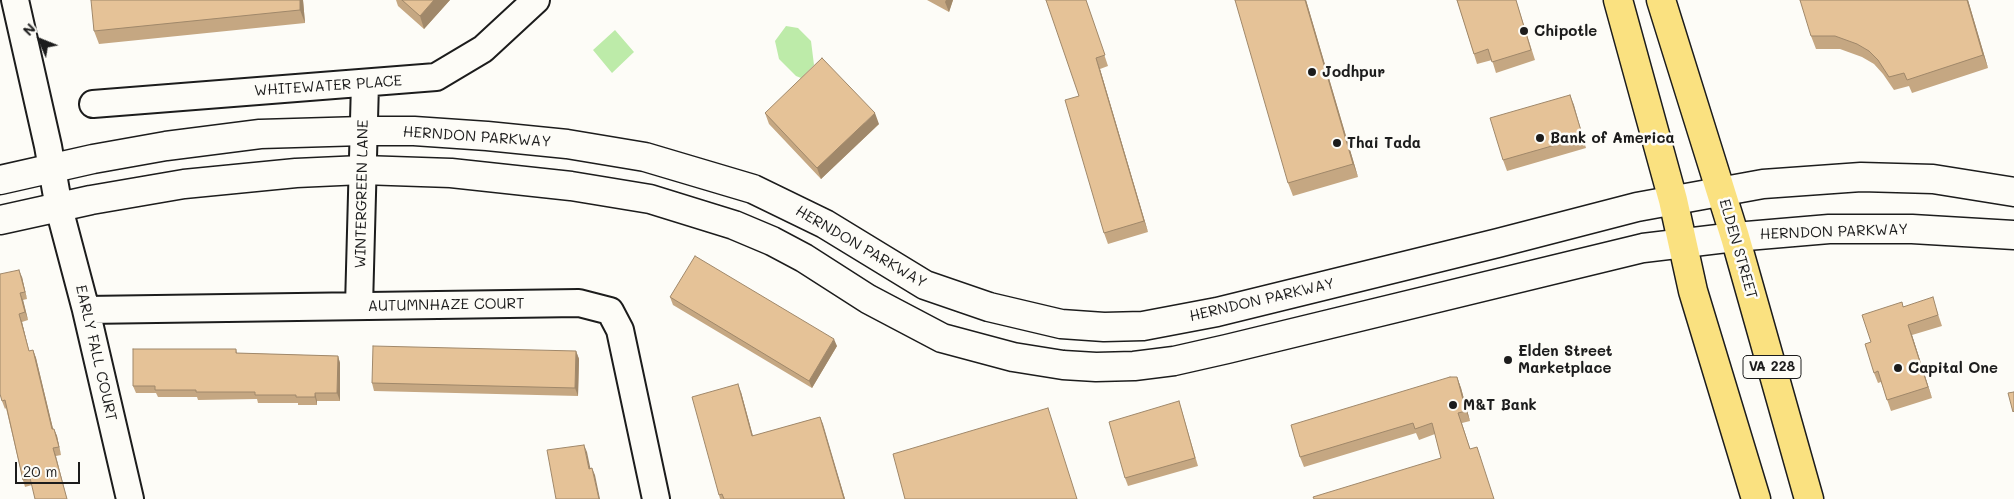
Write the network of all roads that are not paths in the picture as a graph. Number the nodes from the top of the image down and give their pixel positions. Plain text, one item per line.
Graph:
1 (15, 0) edge
2 (536, 0) edge
3 (1618, 0) edge
4 (1661, 0) edge
5 (365, 83) junction
6 (93, 104) dead end
7 (363, 131) junction
8 (51, 168) junction
9 (362, 170) junction
10 (0, 180) edge
11 (1722, 192) junction
12 (2014, 192) edge
13 (1673, 200) junction
14 (59, 208) junction
15 (0, 220) edge
16 (2014, 235) edge
17 (1735, 236) junction
18 (1683, 243) junction
19 (359, 306) junction
20 (86, 310) junction
21 (130, 499) edge
22 (656, 499) edge
23 (1756, 499) edge
24 (1809, 499) edge

1 - 8 street, EARLY FALL COURT
2 - 5 street, WHITEWATER PLACE
3 - 13 main road
4 - 11 main road, ELDEN STREET
5 - 6 street, WHITEWATER PLACE
5 - 7 street, WINTERGREEN LANE
7 - 8 main road, HERNDON PARKWAY
7 - 9 street, WINTERGREEN LANE
7 - 13 main road, HERNDON PARKWAY
8 - 10 main road, HERNDON PARKWAY
8 - 14 street, EARLY FALL COURT
9 - 14 main road, HERNDON PARKWAY
9 - 18 main road, HERNDON PARKWAY
9 - 19 street, WINTERGREEN LANE
11 - 12 main road, HERNDON PARKWAY
11 - 13 main road, HERNDON PARKWAY
11 - 17 main road, ELDEN STREET / VA 228
13 - 18 main road
14 - 15 main road, HERNDON PARKWAY
14 - 20 street, EARLY FALL COURT
16 - 17 main road, HERNDON PARKWAY
17 - 18 main road, HERNDON PARKWAY
17 - 24 main road, ELDEN STREET / VA 228
18 - 23 main road
19 - 20 street, AUTUMNHAZE COURT
19 - 22 street, AUTUMNHAZE COURT
20 - 21 street, EARLY FALL COURT

